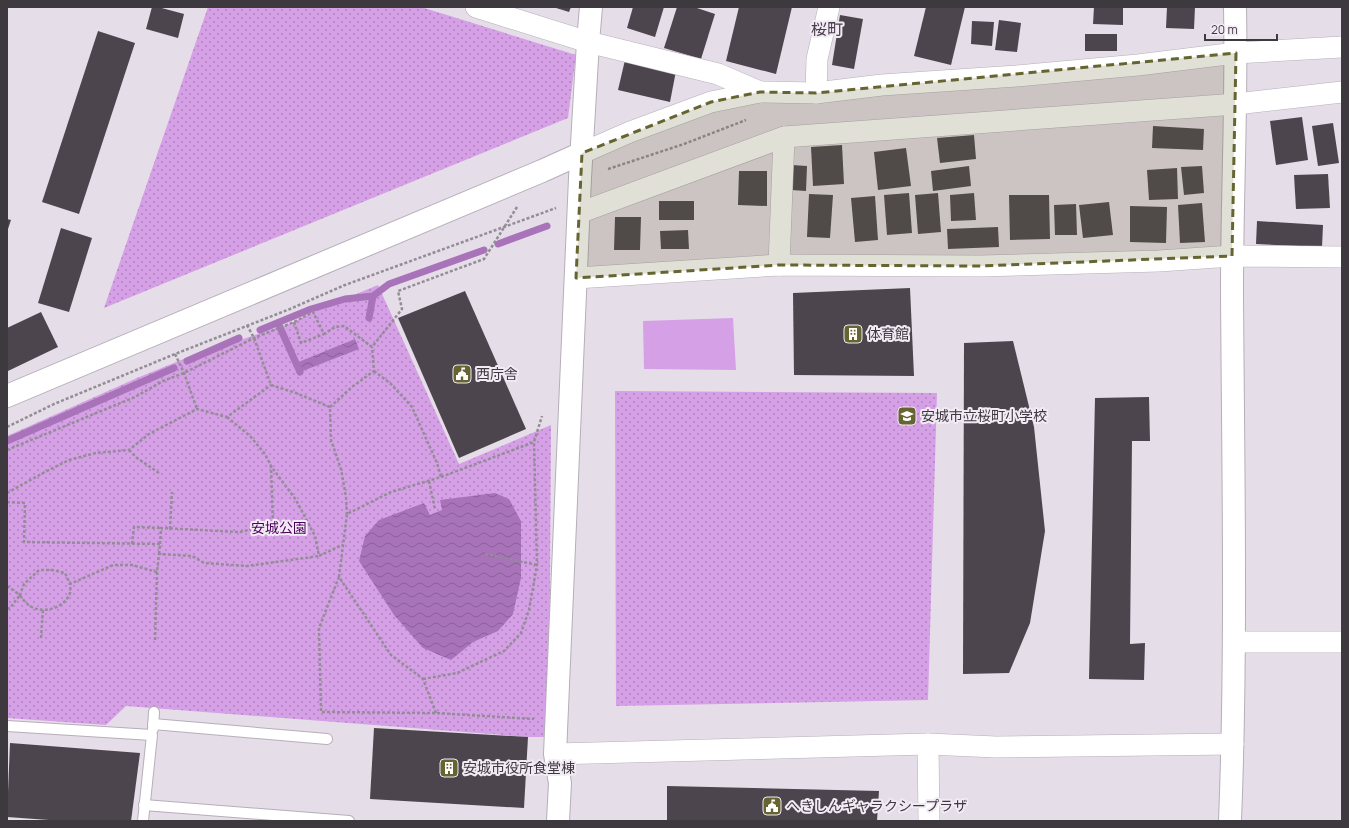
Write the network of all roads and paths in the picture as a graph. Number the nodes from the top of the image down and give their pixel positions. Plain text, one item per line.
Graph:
1 (476, 7) edge
2 (591, 7) edge
3 (829, 7) edge
4 (1235, 7) edge
5 (588, 42) junction
6 (1342, 47) edge
7 (1236, 53) junction
8 (760, 92) junction
9 (1342, 92) edge
10 (816, 93) junction
11 (1236, 104) junction
12 (784, 137) junction
13 (582, 153) junction
14 (579, 213) junction
15 (503, 228) dead end
16 (1232, 256) junction
17 (1342, 257) edge
18 (779, 265) junction
19 (576, 278) junction
20 (294, 322) junction
21 (247, 326) dead end
22 (324, 334) junction
23 (254, 338) junction
24 (372, 347) junction
25 (175, 354) dead end
26 (374, 371) junction
27 (184, 373) junction
28 (271, 385) junction
29 (7, 396) edge
30 (330, 407) junction
31 (197, 408) junction
32 (542, 416) dead end
33 (227, 417) junction
34 (534, 442) junction
35 (7, 450) edge
36 (129, 450) junction
37 (271, 466) junction
38 (159, 473) dead end
39 (441, 477) junction
40 (429, 481) junction
41 (172, 492) dead end
42 (7, 493) edge
43 (7, 502) edge
44 (435, 508) dead end
45 (346, 514) junction
46 (161, 528) junction
47 (170, 529) junction
48 (132, 544) junction
49 (160, 544) junction
50 (342, 545) junction
51 (159, 554) junction
52 (485, 554) dead end
53 (320, 556) junction
54 (537, 565) junction
55 (157, 572) junction
56 (339, 577) junction
57 (70, 584) junction
58 (7, 586) edge
59 (20, 595) junction
60 (7, 609) edge
61 (43, 609) junction
62 (41, 638) dead end
63 (155, 640) dead end
64 (1234, 642) junction
65 (1342, 642) edge
66 (423, 679) junction
67 (154, 712) dead end
68 (436, 713) junction
69 (557, 720) junction
70 (153, 724) junction
71 (7, 726) edge
72 (152, 734) junction
73 (327, 739) dead end
74 (928, 744) junction
75 (1233, 744) junction
76 (555, 754) junction
77 (144, 805) junction
78 (143, 821) edge
79 (349, 821) edge
80 (558, 821) edge
81 (929, 821) edge
82 (1230, 821) edge

1 - 5 street
2 - 5 street
3 - 10 street
4 - 7 street
5 - 8 street
5 - 13 street
6 - 7 street
7 - 10 street
7 - 11 street
8 - 10 street
8 - 13 street
9 - 11 street
11 - 12 street
11 - 16 street
12 - 14 street
12 - 18 street
13 - 14 street
13 - 29 street
14 - 19 street
15 - 24 path
16 - 17 street
16 - 18 street
16 - 64 street
18 - 19 street
19 - 69 street
20 - 22 path
20 - 22 path
20 - 23 path
21 - 23 path
22 - 24 path
23 - 27 path
23 - 28 path
24 - 26 path
25 - 27 path
26 - 30 path
26 - 39 path
27 - 31 path
27 - 35 path
28 - 30 path
28 - 33 path
30 - 45 path
31 - 33 path
31 - 36 path
32 - 34 path
33 - 37 path
34 - 39 path
34 - 54 path
36 - 38 path
36 - 42 path
37 - 47 path
37 - 53 path
39 - 40 path
40 - 44 path
40 - 45 path
41 - 47 path
43 - 48 path
45 - 50 path
46 - 47 path
46 - 48 path
46 - 49 path
48 - 49 path
49 - 51 path
50 - 53 path
50 - 56 path
51 - 53 path
51 - 55 path
52 - 54 path
54 - 66 path
55 - 57 path
55 - 63 path
56 - 66 path
56 - 68 path
57 - 59 path
57 - 61 path
58 - 59 path
59 - 60 path
59 - 61 path
61 - 62 path
64 - 65 street
64 - 75 street
66 - 68 path
67 - 70 lane
68 - 69 path
69 - 76 street
70 - 72 lane
70 - 73 lane
71 - 72 lane
72 - 77 lane
74 - 75 street
74 - 76 street
74 - 81 street
75 - 82 street
76 - 80 street
77 - 78 lane
77 - 79 lane

